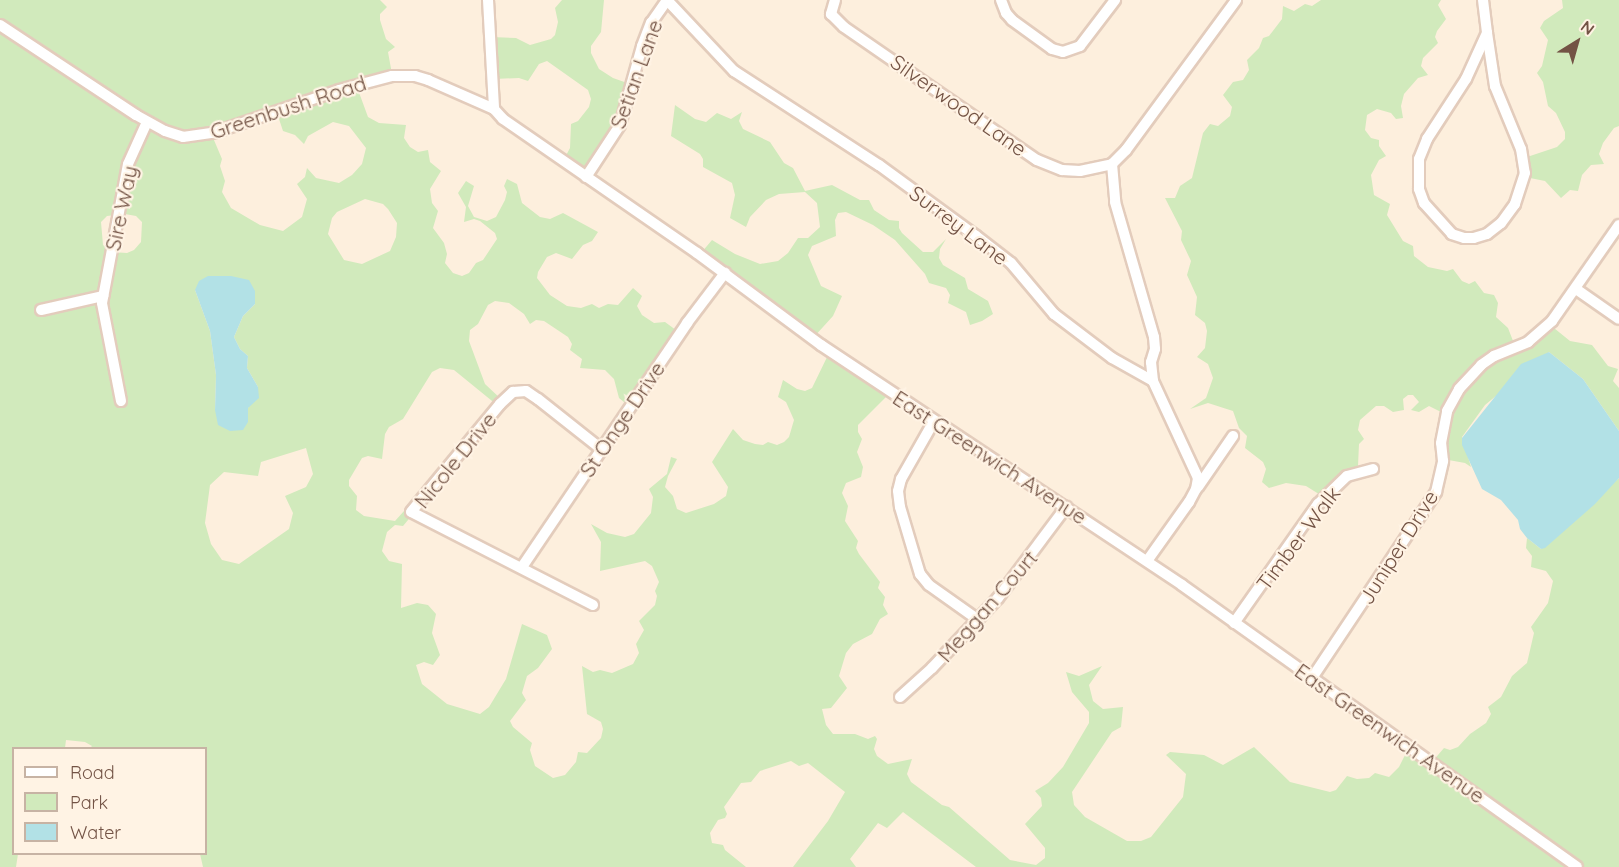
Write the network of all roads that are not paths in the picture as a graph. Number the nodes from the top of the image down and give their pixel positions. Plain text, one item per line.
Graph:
1 (488, 0) edge
2 (667, 0) edge
3 (835, 0) edge
4 (1001, 0) edge
5 (1115, 0) edge
6 (1236, 0) edge
7 (1483, 0) edge
8 (0, 25) edge
9 (1486, 33) junction
10 (494, 109) junction
11 (147, 122) junction
12 (1112, 164) junction
13 (586, 177) junction
14 (1619, 225) edge
15 (725, 273) junction
16 (1576, 289) junction
17 (103, 296) junction
18 (40, 310) dead end
19 (1619, 320) edge
20 (1153, 381) junction
21 (121, 400) dead end
22 (934, 421) junction
23 (1233, 436) dead end
24 (601, 449) junction
25 (1373, 469) dead end
26 (1196, 489) junction
27 (1066, 507) junction
28 (1147, 561) junction
29 (522, 567) junction
30 (593, 605) dead end
31 (977, 619) junction
32 (1234, 623) junction
33 (1312, 678) junction
34 (900, 697) dead end
35 (1577, 867) edge

1 - 10 street
2 - 13 street, Setian Lane
2 - 20 street, Surrey Lane
3 - 12 street, Silverwood Lane
4 - 5 street
6 - 12 street
7 - 9 street
8 - 11 street, Greenbush Road
9 - 9 street
10 - 11 street, Greenbush Road
10 - 13 street, East Greenwich Avenue
11 - 17 street, Sire Way
12 - 20 street
13 - 15 street, East Greenwich Avenue
14 - 16 street, Juniper Drive
15 - 22 street, East Greenwich Avenue
15 - 24 street, St Onge Drive
16 - 19 street
16 - 33 street, Juniper Drive
17 - 18 street
17 - 21 street, Sire Way
20 - 26 street
22 - 27 street, East Greenwich Avenue
22 - 31 street
23 - 26 street
24 - 29 street, St Onge Drive
24 - 29 street, Nicole Drive
25 - 32 street, Timber Walk
26 - 28 street
27 - 28 street, East Greenwich Avenue
27 - 31 street, Meggan Court
28 - 32 street, East Greenwich Avenue
29 - 30 street, Nicole Drive
31 - 34 street, Meggan Court
32 - 33 street, East Greenwich Avenue
33 - 35 street, East Greenwich Avenue

